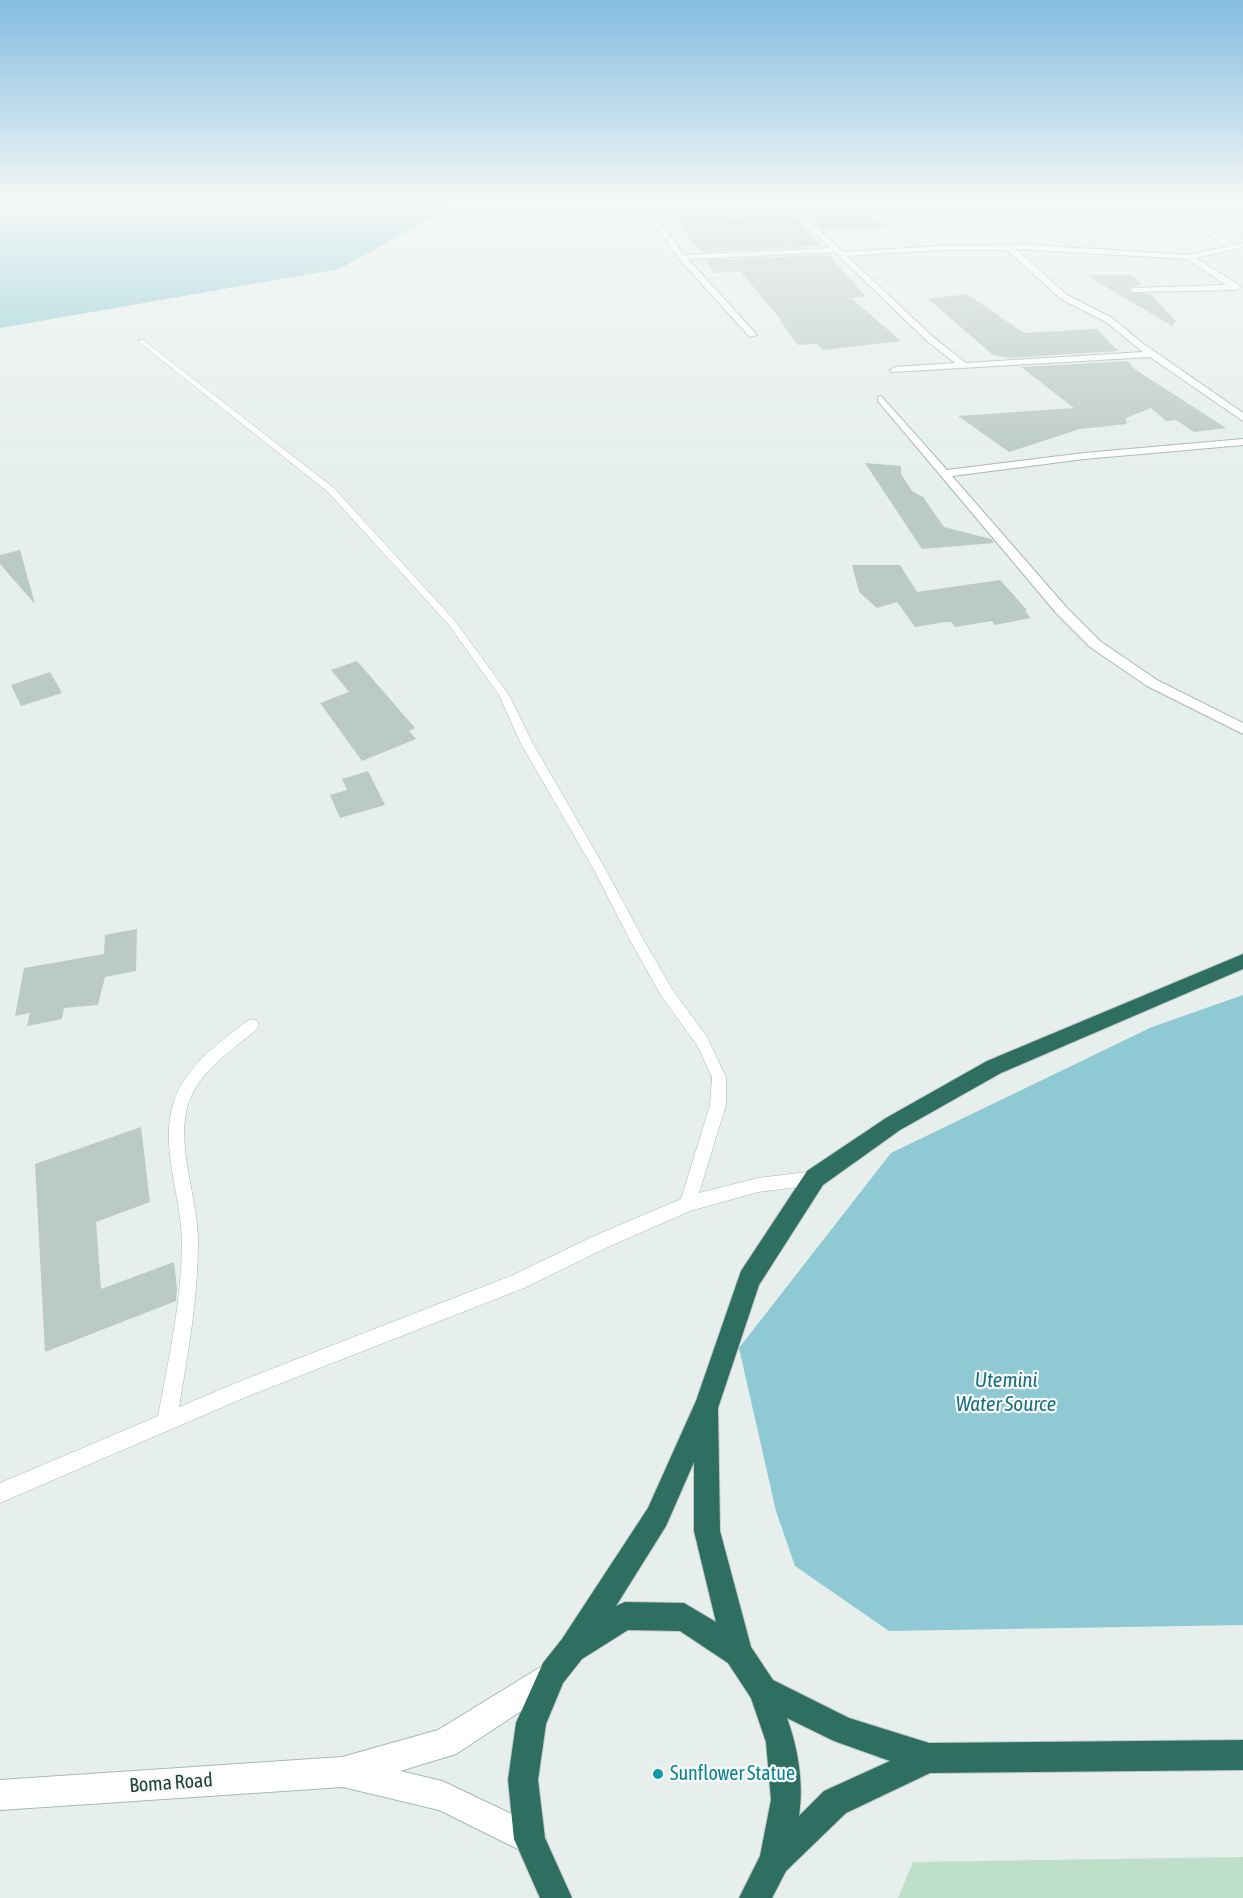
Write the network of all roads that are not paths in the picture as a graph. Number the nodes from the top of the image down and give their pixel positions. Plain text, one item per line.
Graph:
1 (712, 290) edge
2 (879, 290) edge
3 (1056, 290) edge
4 (1133, 290) dead end
5 (1178, 290) edge
6 (753, 334) dead end
7 (141, 341) dead end
8 (1152, 354) junction
9 (963, 365) junction
10 (895, 370) dead end
11 (880, 399) dead end
12 (1243, 418) edge
13 (1243, 442) edge
14 (946, 473) junction
15 (1243, 729) edge
16 (1243, 961) edge
17 (252, 1025) dead end
18 (815, 1178) junction
19 (688, 1204) junction
20 (707, 1404) junction
21 (167, 1420) junction
22 (0, 1493) edge
23 (572, 1649) junction
24 (738, 1653) junction
25 (553, 1673) junction
26 (763, 1690) junction
27 (1243, 1755) edge
28 (929, 1758) junction
29 (342, 1772) junction
30 (0, 1795) edge
31 (530, 1839) junction
32 (775, 1860) junction
33 (556, 1898) edge
34 (755, 1898) edge

1 - 6 street
2 - 9 street
3 - 8 street
4 - 5 street
7 - 19 lane
8 - 9 street
8 - 12 street
9 - 10 street
11 - 14 street
13 - 14 street
14 - 15 street
16 - 18 highway
17 - 21 lane
18 - 19 lane
18 - 20 highway
19 - 21 lane
20 - 23 highway
20 - 24 highway
21 - 22 lane
23 - 24 highway
23 - 25 highway
24 - 26 highway
25 - 29 street
25 - 31 highway
26 - 28 highway
26 - 32 highway
27 - 28 highway
28 - 32 highway
29 - 30 street, Boma Road
29 - 31 street
31 - 33 highway
32 - 34 highway

